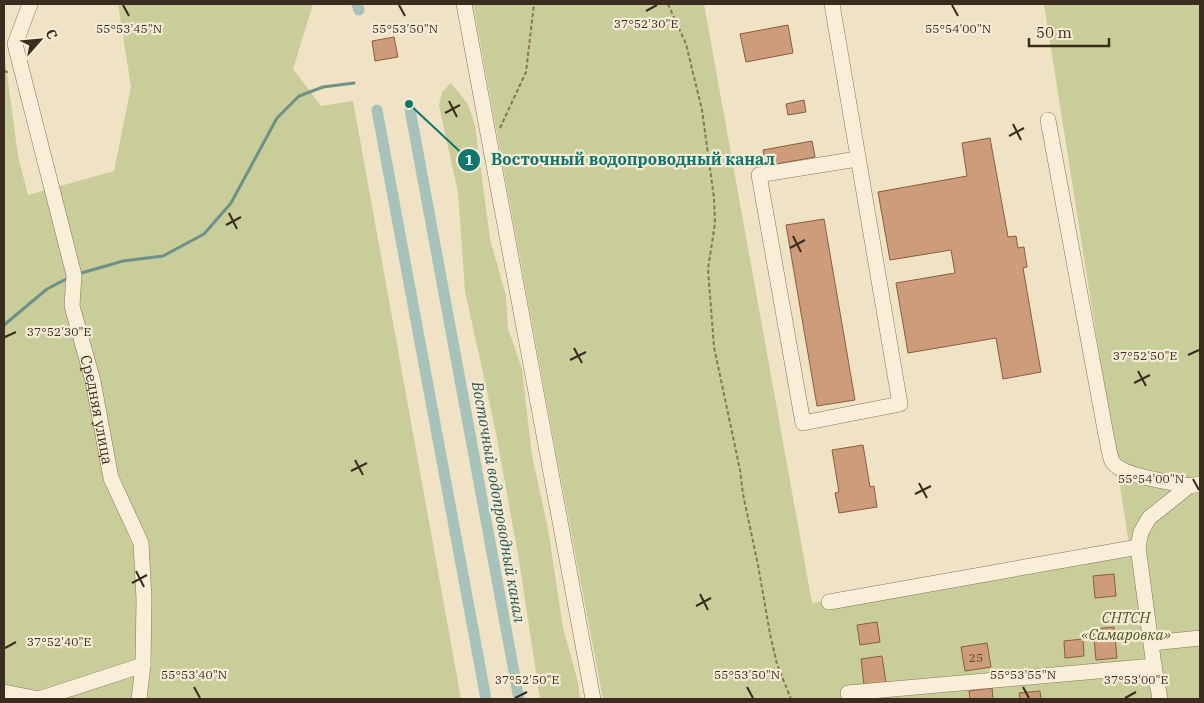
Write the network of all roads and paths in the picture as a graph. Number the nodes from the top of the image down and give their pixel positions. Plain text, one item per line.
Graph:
1 (30, 4) edge
2 (464, 4) edge
3 (534, 4) edge
4 (668, 4) edge
5 (832, 4) edge
6 (1048, 120) dead end
7 (490, 150) junction
8 (857, 159) junction
9 (1195, 485) edge
10 (1138, 547) junction
11 (829, 602) dead end
12 (1200, 638) edge
13 (1152, 643) junction
14 (143, 665) junction
15 (1154, 666) junction
16 (4, 692) edge
17 (848, 693) dead end
18 (139, 699) edge
19 (593, 699) edge
20 (791, 699) edge
21 (1160, 699) edge

1 - 14 street, Средняя улица
2 - 7 street
3 - 7 path
4 - 20 path
5 - 8 street
6 - 9 street
7 - 19 street
8 - 8 street
9 - 10 street
10 - 11 street
10 - 13 street
12 - 13 street
13 - 15 street
14 - 16 street
14 - 18 street, Средняя улица
15 - 17 street
15 - 21 street

